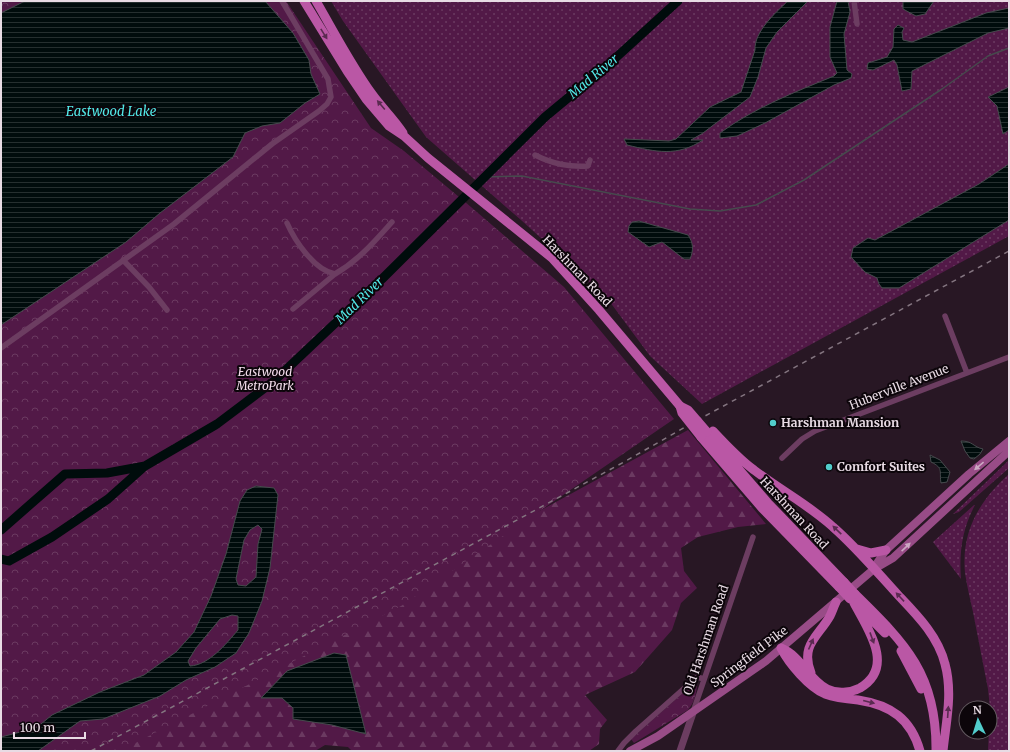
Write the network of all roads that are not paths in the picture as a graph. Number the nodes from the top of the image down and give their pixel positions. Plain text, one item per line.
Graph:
1 (282, 1) edge
2 (304, 1) edge
3 (316, 1) edge
4 (854, 1) edge
5 (857, 24) dead end
6 (404, 136) junction
7 (535, 156) dead end
8 (590, 160) dead end
9 (392, 222) dead end
10 (287, 223) dead end
11 (124, 260) junction
12 (335, 274) junction
13 (293, 308) dead end
14 (167, 310) dead end
15 (945, 316) dead end
16 (1, 348) edge
17 (1009, 357) edge
18 (967, 373) junction
19 (707, 433) junction
20 (1009, 441) edge
21 (1009, 451) edge
22 (782, 458) dead end
23 (753, 536) dead end
24 (855, 548) junction
25 (886, 550) junction
26 (874, 569) junction
27 (853, 599) junction
28 (836, 602) junction
29 (781, 648) junction
30 (704, 679) junction
31 (816, 680) junction
32 (693, 712) junction
33 (618, 751) edge
34 (630, 751) edge
35 (680, 751) edge
36 (920, 751) edge
37 (930, 751) edge
38 (936, 751) edge
39 (942, 751) edge

1 - 11 street
2 -> 6 main road, Harshman Road
6 -> 3 main road, Harshman Road
4 - 5 street
6 - 19 main road, Harshman Road
7 - 8 street
9 - 12 street
10 - 12 street
11 - 14 street
11 - 16 street
12 - 13 street
15 - 18 street
17 - 18 street, Huberville Avenue
18 - 22 street, Huberville Avenue
24 -> 19 main road
19 - 27 main road, Harshman Road, bridge
20 -> 25 main road, Springfield Pike
26 -> 21 main road, Springfield Pike
23 - 30 street, Old Harshman Road
24 - 25 main road
24 - 26 main road
25 - 26 main road, Springfield Pike
26 - 28 main road, Springfield Pike
39 -> 26 main road
27 -> 31 main road
27 - 37 main road
27 - 38 main road
28 - 29 main road, Springfield Pike
31 -> 28 main road
29 - 31 main road
29 - 32 main road, Springfield Pike
29 -> 36 main road
30 - 32 street, Old Harshman Road
30 - 33 street
32 - 34 main road, Springfield Pike
32 - 35 street, Old Harshman Road

